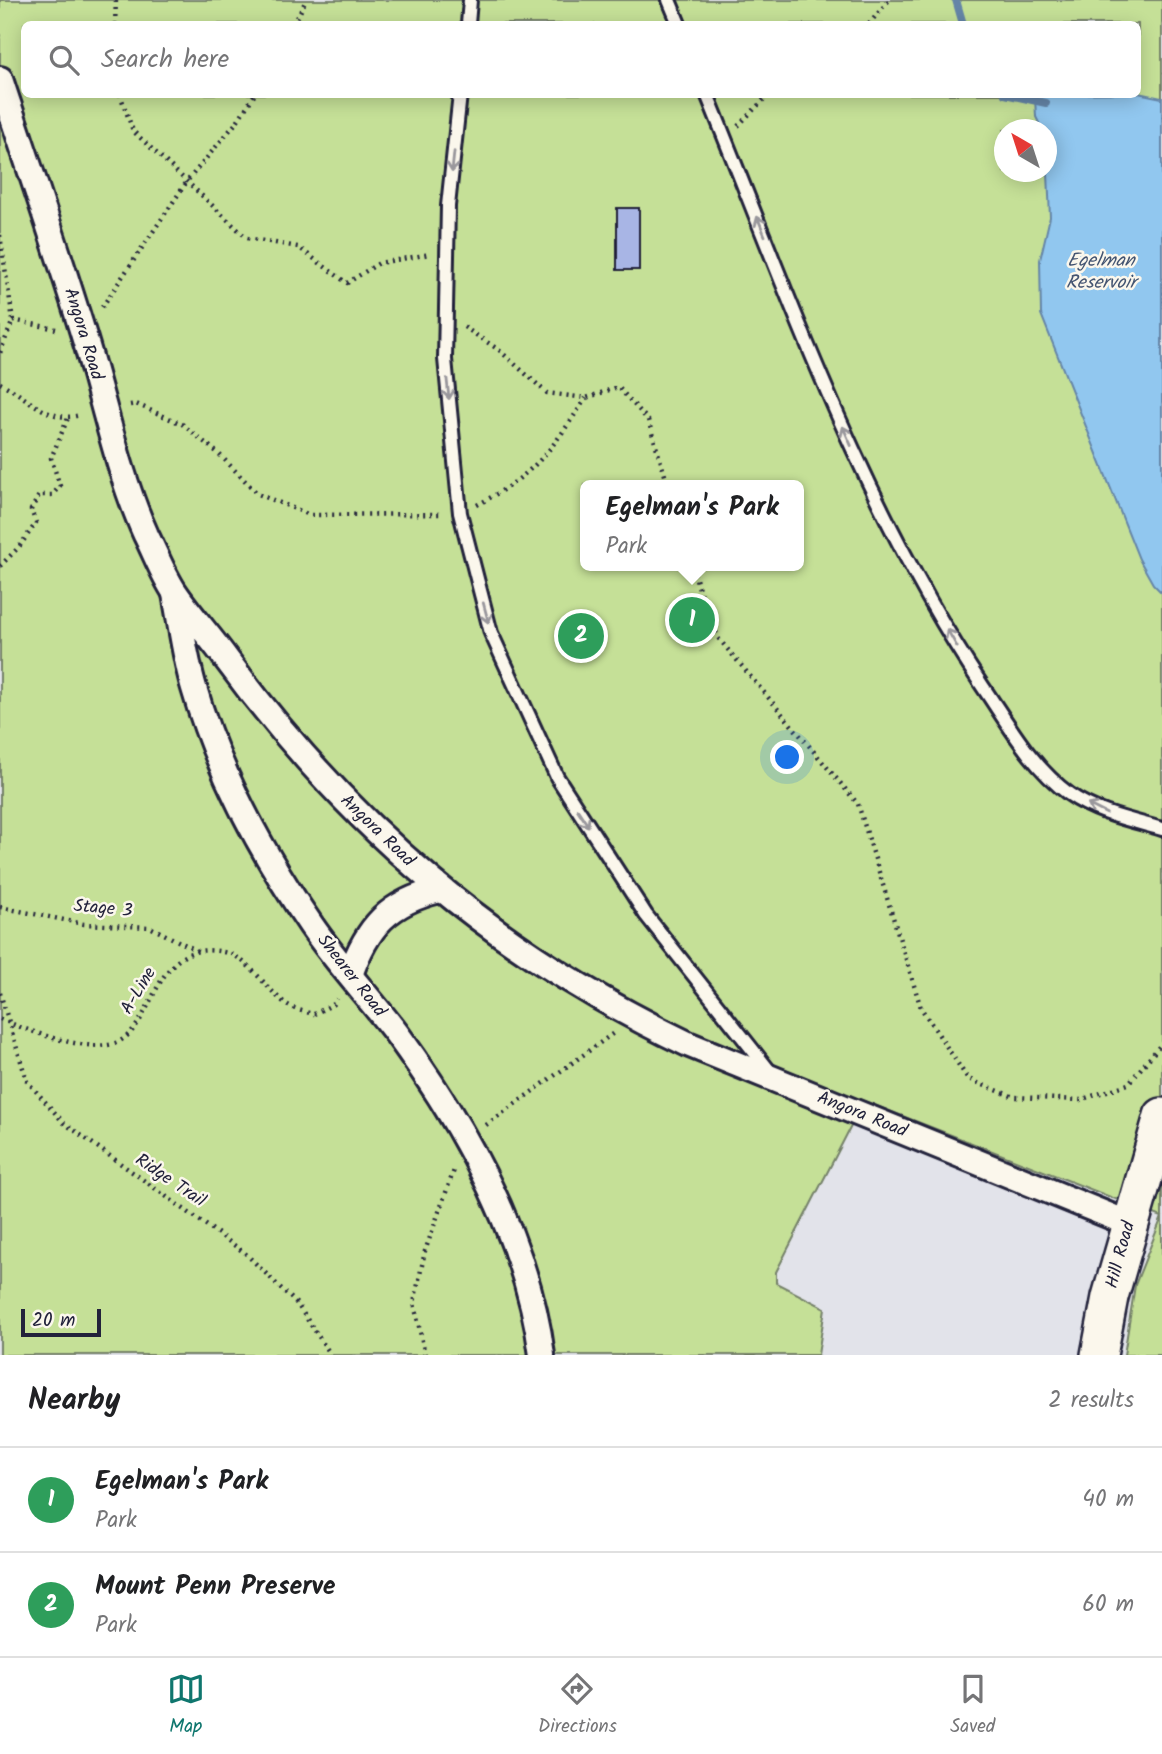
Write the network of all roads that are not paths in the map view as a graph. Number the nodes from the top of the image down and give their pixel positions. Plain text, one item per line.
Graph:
1 (470, 0) edge
2 (669, 0) edge
3 (468, 21) edge
4 (678, 21) edge
5 (0, 79) edge
6 (460, 98) edge
7 (709, 98) edge
8 (174, 590) junction
9 (1162, 829) edge
10 (440, 891) junction
11 (350, 975) junction
12 (776, 1080) junction
13 (1162, 1116) edge
14 (1130, 1224) junction
15 (542, 1355) edge
16 (1098, 1355) edge

1 - 3 lane
2 - 4 lane
5 - 8 street, Angora Road
6 -> 12 lane
9 -> 7 lane
8 - 10 street, Angora Road
8 - 11 street, Shearer Road
10 - 11 street
10 - 12 street, Angora Road
11 - 15 street, Shearer Road
12 - 14 street, Angora Road
13 - 14 street, Hill Road
14 - 16 street, Hill Road

